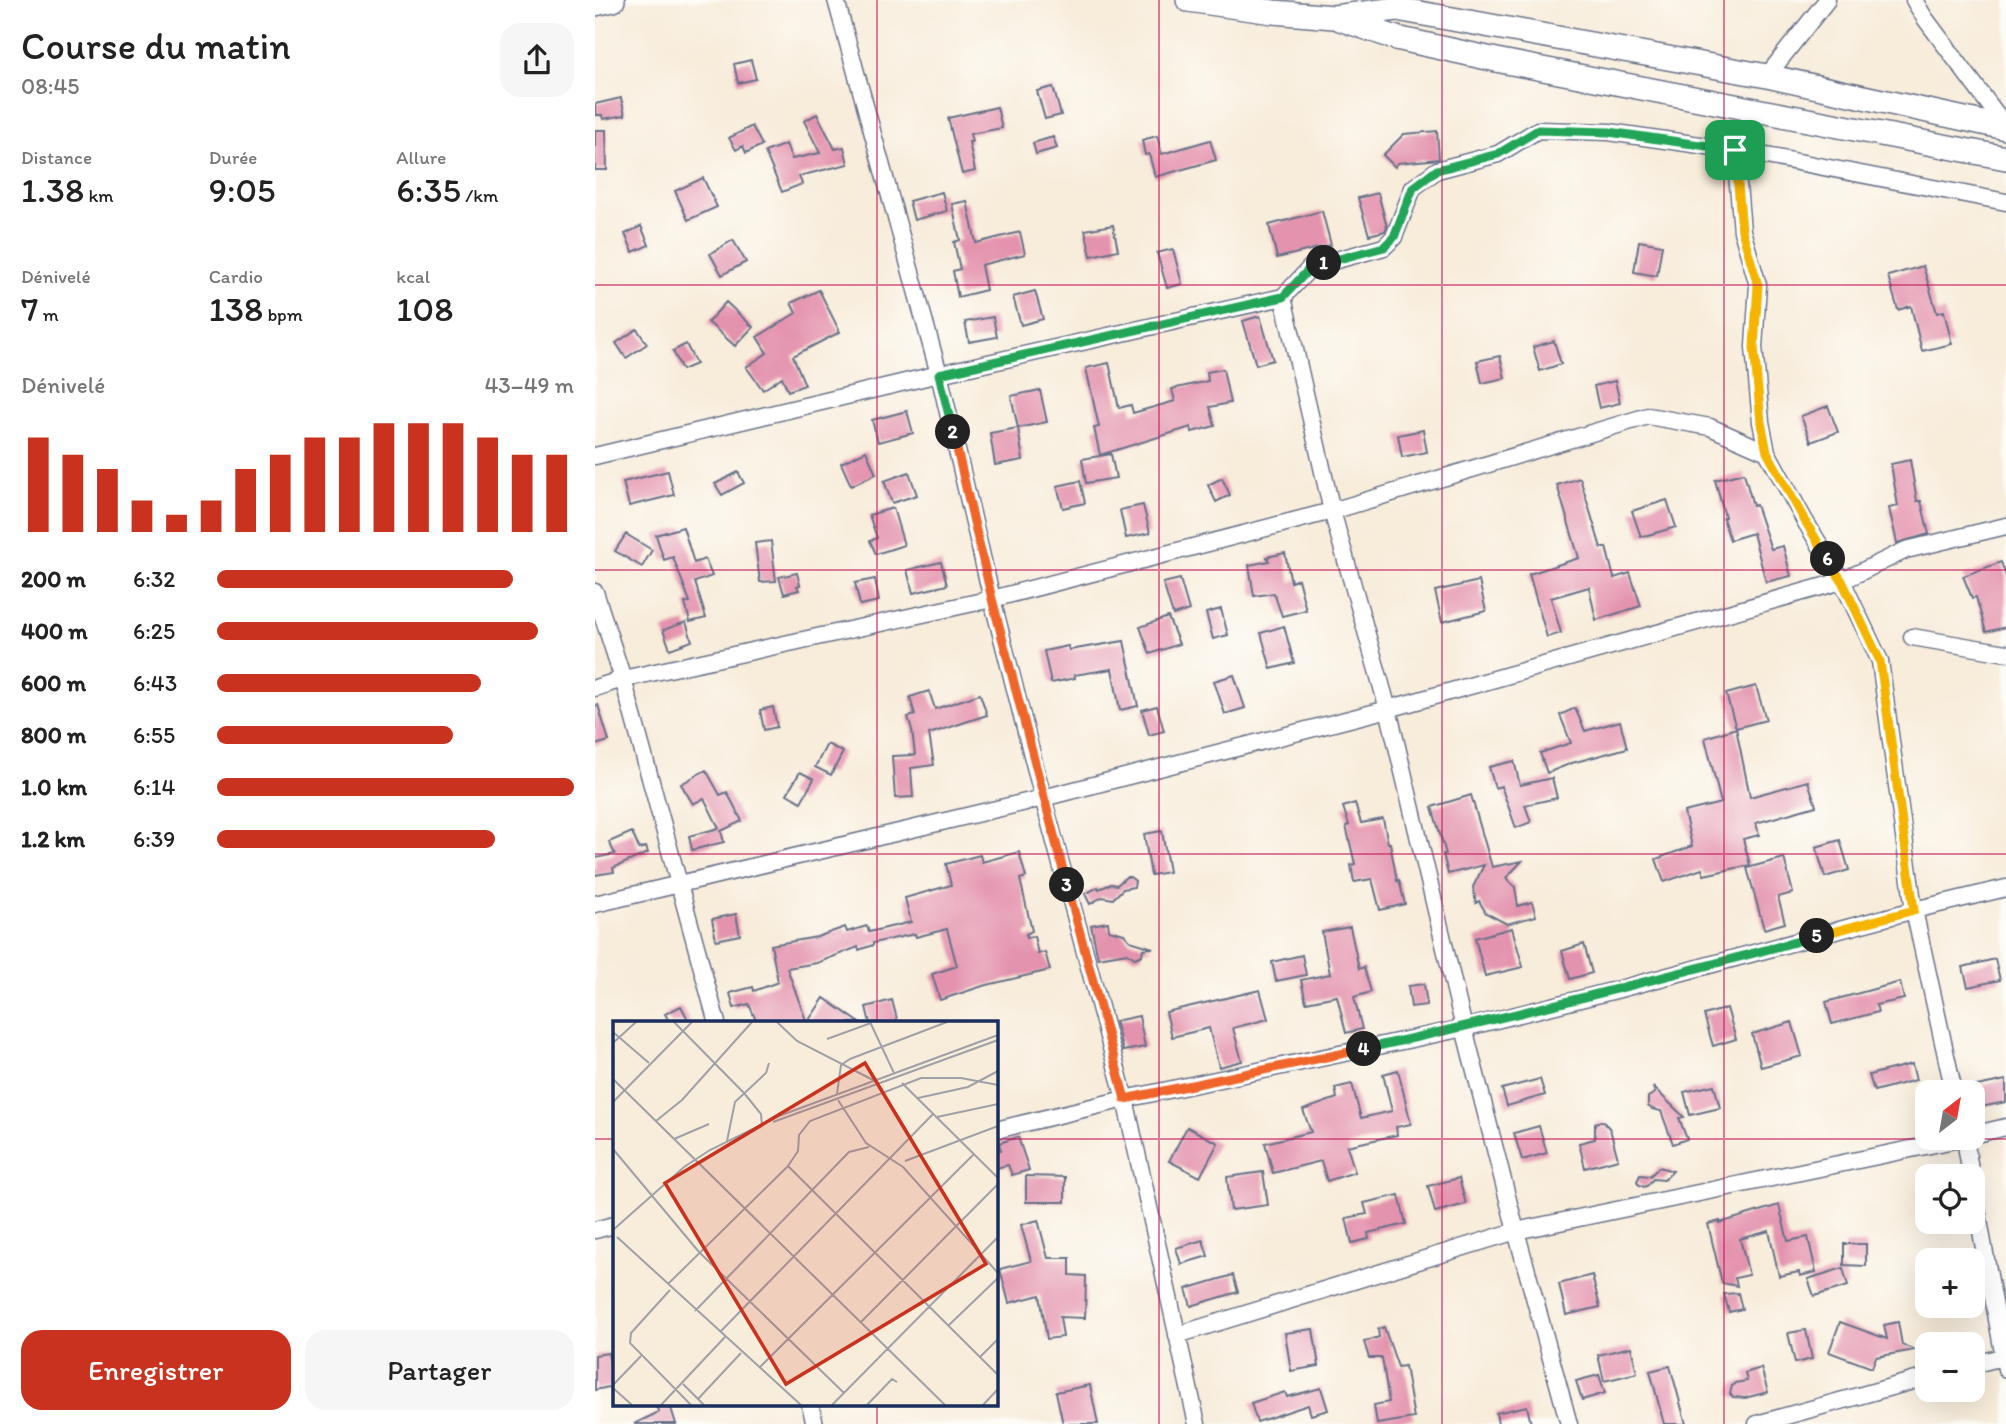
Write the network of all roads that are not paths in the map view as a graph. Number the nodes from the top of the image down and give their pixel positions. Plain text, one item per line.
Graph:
1 (613, 0) edge
2 (836, 0) edge
3 (1188, 0) edge
4 (1827, 0) edge
5 (1914, 0) edge
6 (595, 4) edge
7 (1395, 5) edge
8 (1276, 6) edge
9 (1333, 17) junction
10 (1396, 38) junction
11 (1767, 76) junction
12 (1754, 110) junction
13 (2006, 127) edge
14 (1735, 150) junction
15 (2006, 158) edge
16 (2006, 202) edge
17 (1283, 297) junction
18 (939, 374) junction
19 (1767, 452) junction
20 (595, 456) edge
21 (1332, 511) junction
22 (2006, 526) edge
23 (1842, 581) junction
24 (595, 592) edge
25 (992, 599) junction
26 (1912, 637) dead end
27 (2006, 653) edge
28 (623, 680) junction
29 (595, 688) edge
30 (1388, 709) junction
31 (1043, 798) junction
32 (680, 885) junction
33 (2006, 888) edge
34 (595, 904) edge
35 (1914, 910) junction
36 (716, 1021) edge
37 (1464, 1028) junction
38 (1951, 1080) edge
39 (1125, 1099) junction
40 (2006, 1127) edge
41 (997, 1130) edge
42 (1985, 1132) edge
43 (1915, 1148) edge
44 (613, 1225) edge
45 (595, 1230) edge
46 (1516, 1231) junction
47 (1982, 1234) edge
48 (1178, 1335) junction
49 (2005, 1361) edge
50 (1985, 1363) edge
51 (1915, 1380) edge
52 (810, 1406) edge
53 (815, 1424) edge
54 (1197, 1424) edge
55 (1569, 1424) edge
56 (1757, 1424) edge

1 - 6 main road
2 - 18 street
3 - 8 main road
4 - 11 street
5 - 13 street
7 - 9 main road
7 - 10 street
7 - 11 main road
8 - 9 main road
9 - 10 main road
10 - 12 main road
11 - 13 main road
12 - 14 street
12 - 15 main road
14 - 16 street
14 - 17 street
14 - 19 street
17 - 18 street
17 - 21 street
18 - 20 street
18 - 25 street
19 - 21 street
19 - 23 street
21 - 25 street
21 - 30 street
22 - 23 street
23 - 30 street
23 - 35 street
24 - 28 street
25 - 28 street
25 - 31 street
26 - 27 street
28 - 29 street
28 - 32 street
30 - 31 street
30 - 37 street
31 - 32 street
31 - 39 street
32 - 34 street
32 - 36 street
33 - 35 street
35 - 37 street
35 - 38 street
37 - 39 street
37 - 46 street
39 - 41 street
39 - 48 street
40 - 42 street
43 - 46 street
44 - 45 street
46 - 48 street
46 - 55 street
47 - 49 street
48 - 54 street
49 - 50 street
51 - 56 street
52 - 53 street

